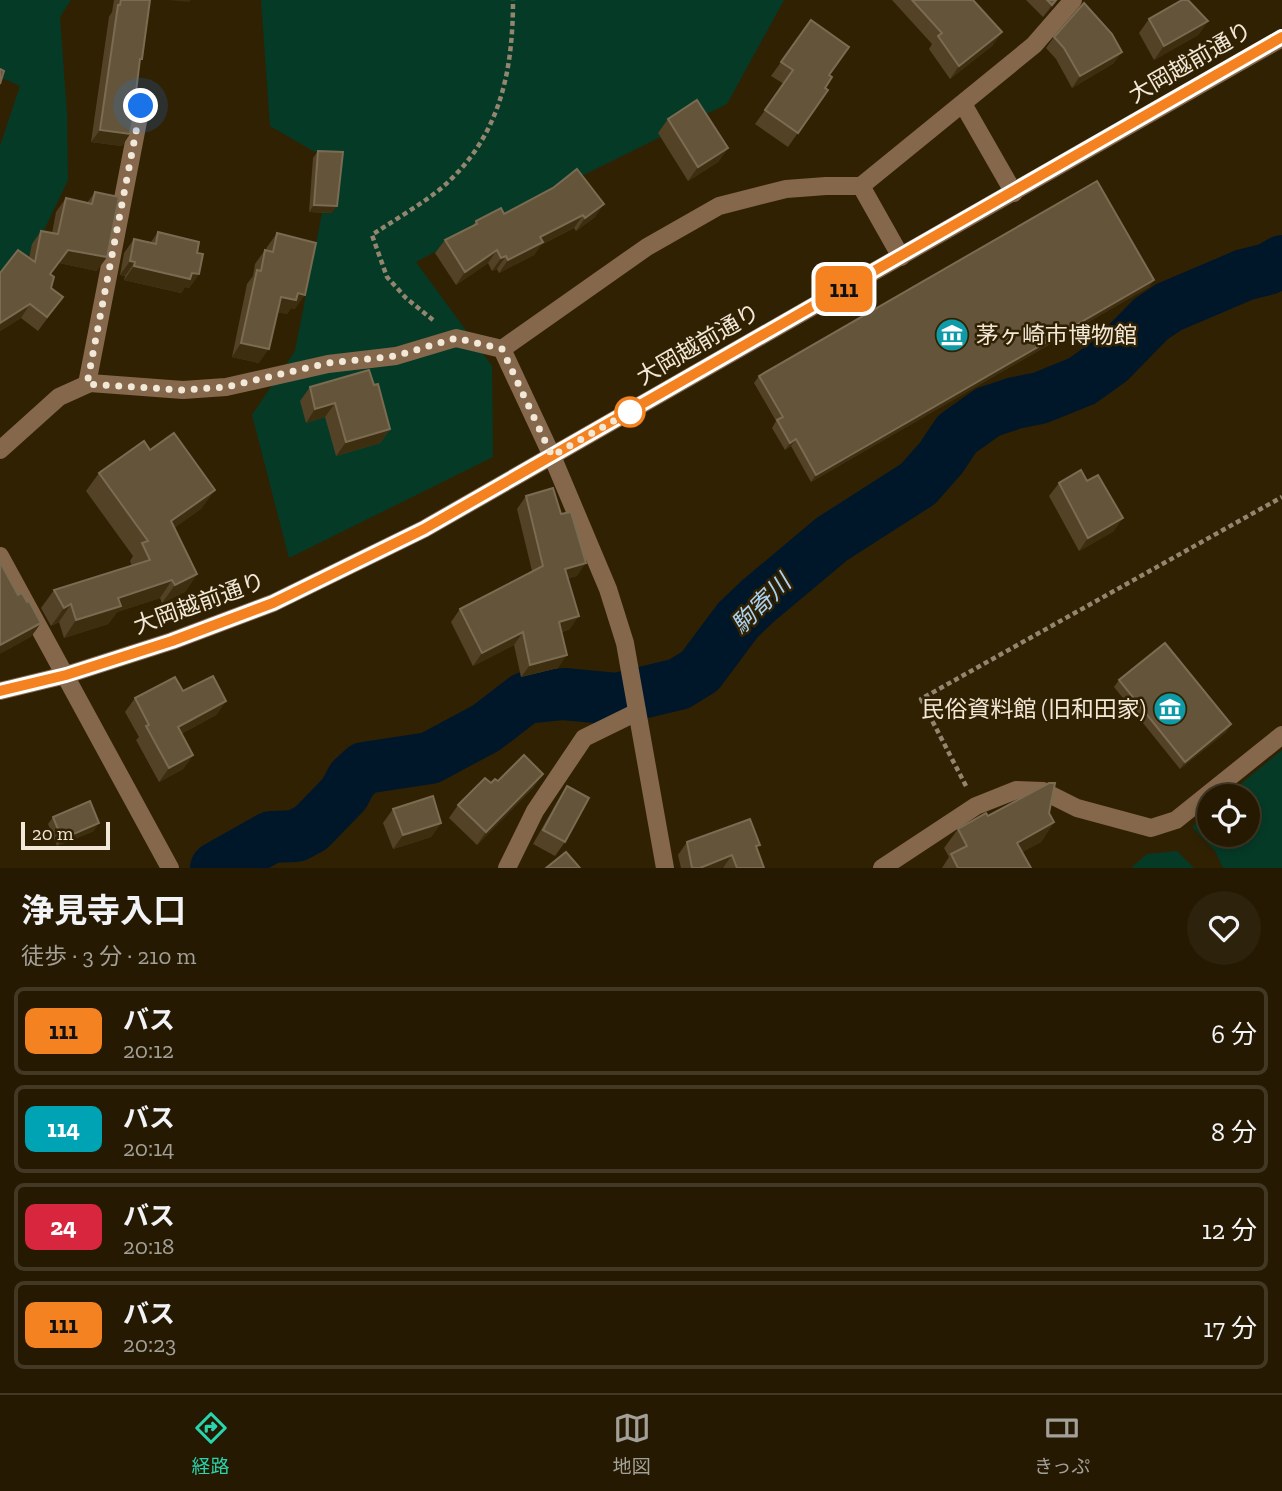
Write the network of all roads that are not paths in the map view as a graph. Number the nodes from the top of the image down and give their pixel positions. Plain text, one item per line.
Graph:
1 (1073, 0) edge
2 (1282, 37) edge
3 (963, 104) junction
4 (141, 106) dead end
5 (861, 186) junction
6 (1014, 192) junction
7 (901, 257) junction
8 (502, 349) junction
9 (87, 384) junction
10 (0, 450) edge
11 (552, 456) junction
12 (0, 556) edge
13 (66, 675) junction
14 (0, 691) edge
15 (636, 708) junction
16 (1282, 735) edge
17 (170, 868) edge
18 (507, 868) edge
19 (665, 868) edge
20 (882, 868) edge

1 - 3 street
2 - 6 street, 大岡越前通り
3 - 5 street
3 - 6 street
4 - 9 street
5 - 7 street
5 - 8 street
6 - 7 street, 大岡越前通り
7 - 11 street, 大岡越前通り
8 - 9 street
8 - 11 street
9 - 10 street
11 - 13 street, 大岡越前通り
11 - 15 street
12 - 13 street
13 - 14 street, 大岡越前通り
13 - 17 street
15 - 18 street
15 - 19 street
16 - 20 street

